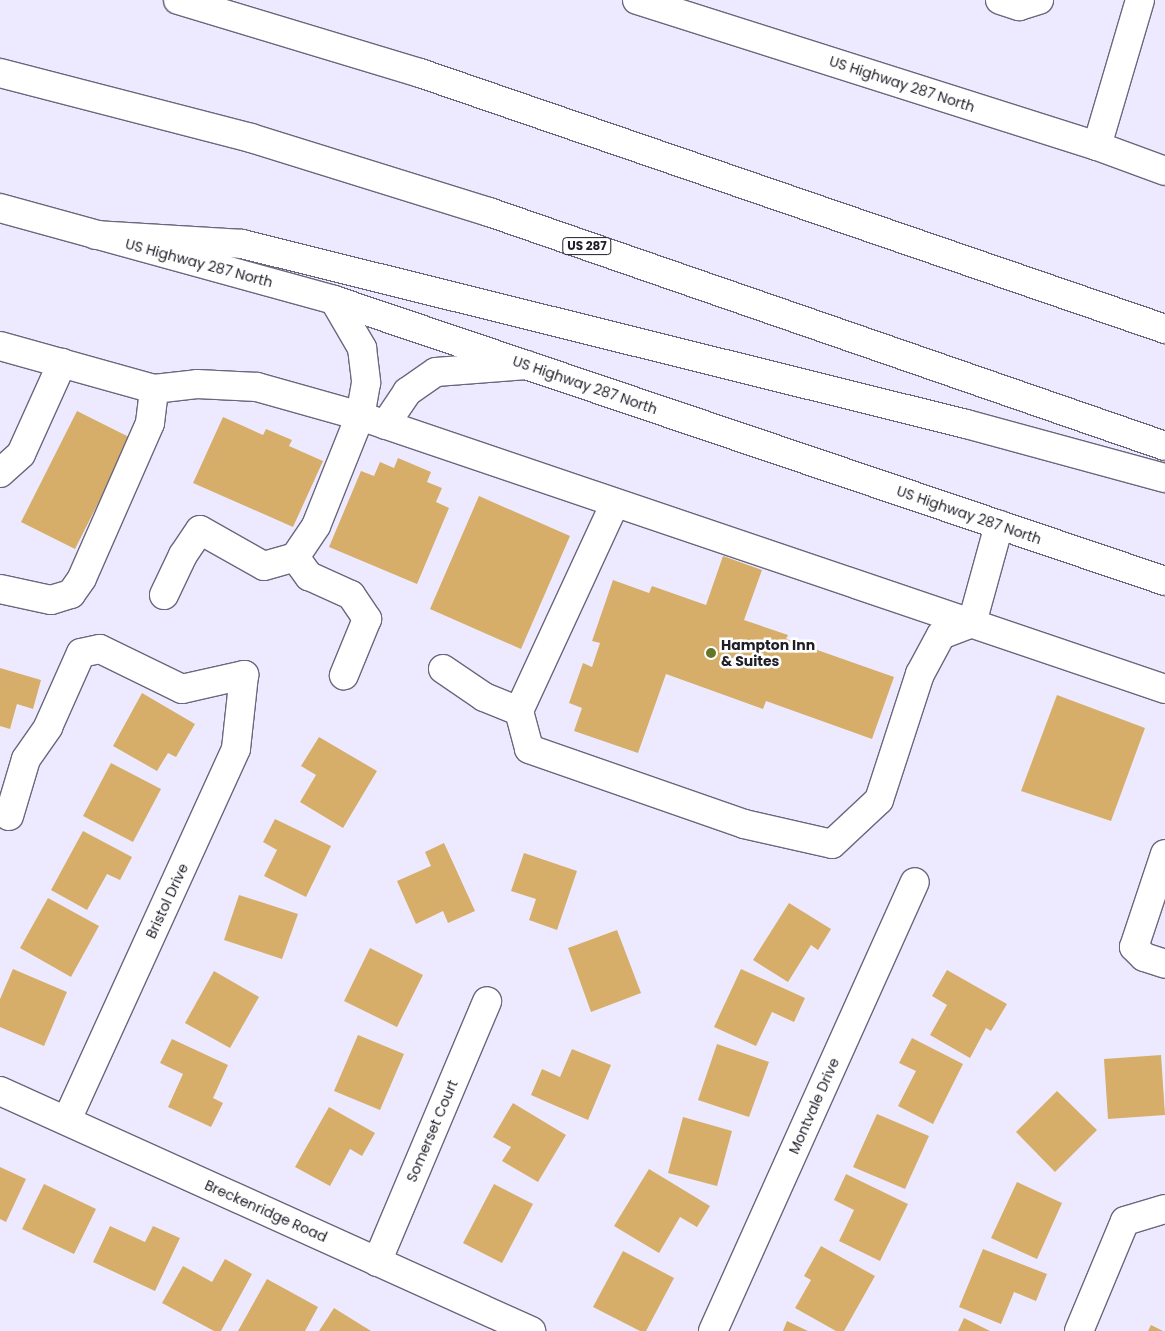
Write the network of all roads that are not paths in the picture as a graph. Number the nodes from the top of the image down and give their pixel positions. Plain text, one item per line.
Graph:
1 (178, 0) edge
2 (637, 0) edge
3 (1000, 0) edge
4 (1039, 0) edge
5 (1140, 0) edge
6 (0, 72) edge
7 (1097, 146) junction
8 (1165, 171) edge
9 (0, 208) edge
10 (96, 235) junction
11 (334, 300) junction
12 (1165, 330) edge
13 (0, 346) edge
14 (62, 363) junction
15 (528, 365) junction
16 (154, 389) junction
17 (360, 416) junction
18 (386, 425) junction
19 (1165, 446) edge
20 (0, 473) edge
21 (1165, 478) edge
22 (615, 503) junction
23 (999, 525) junction
24 (295, 557) junction
25 (1165, 581) edge
26 (0, 590) edge
27 (164, 595) dead end
28 (972, 623) junction
29 (444, 669) dead end
30 (344, 675) dead end
31 (1165, 689) edge
32 (519, 712) junction
33 (9, 816) dead end
34 (1165, 854) edge
35 (915, 882) dead end
36 (1165, 964) edge
37 (487, 1001) dead end
38 (0, 1091) edge
39 (67, 1120) junction
40 (1165, 1209) edge
41 (377, 1262) junction
42 (531, 1331) edge
43 (713, 1331) edge
44 (1079, 1331) edge

1 - 12 main road
2 - 7 main road, US Highway 287 North
3 - 4 main road
5 - 7 main road
6 - 19 main road, US 287
7 - 8 main road, US Highway 287 North
9 - 10 main road, US Highway 287 North
10 - 11 main road, US Highway 287 North
10 - 21 main road
11 - 15 main road, US Highway 287 North
11 - 17 main road
13 - 14 main road
14 - 16 main road
14 - 20 main road
15 - 18 main road
15 - 23 main road, US Highway 287 North
16 - 17 main road
16 - 26 main road
17 - 18 main road
17 - 24 main road
18 - 22 main road
22 - 28 main road
22 - 32 main road
23 - 25 main road, US Highway 287 North
23 - 28 main road
24 - 27 main road
24 - 30 main road
28 - 31 main road
28 - 32 main road
29 - 32 main road
33 - 39 main road, Bristol Drive
34 - 36 main road
35 - 43 main road, Montvale Drive
37 - 41 main road, Somerset Court
38 - 39 main road, Breckenridge Road
39 - 41 main road, Breckenridge Road
40 - 44 main road
41 - 42 main road, Breckenridge Road

